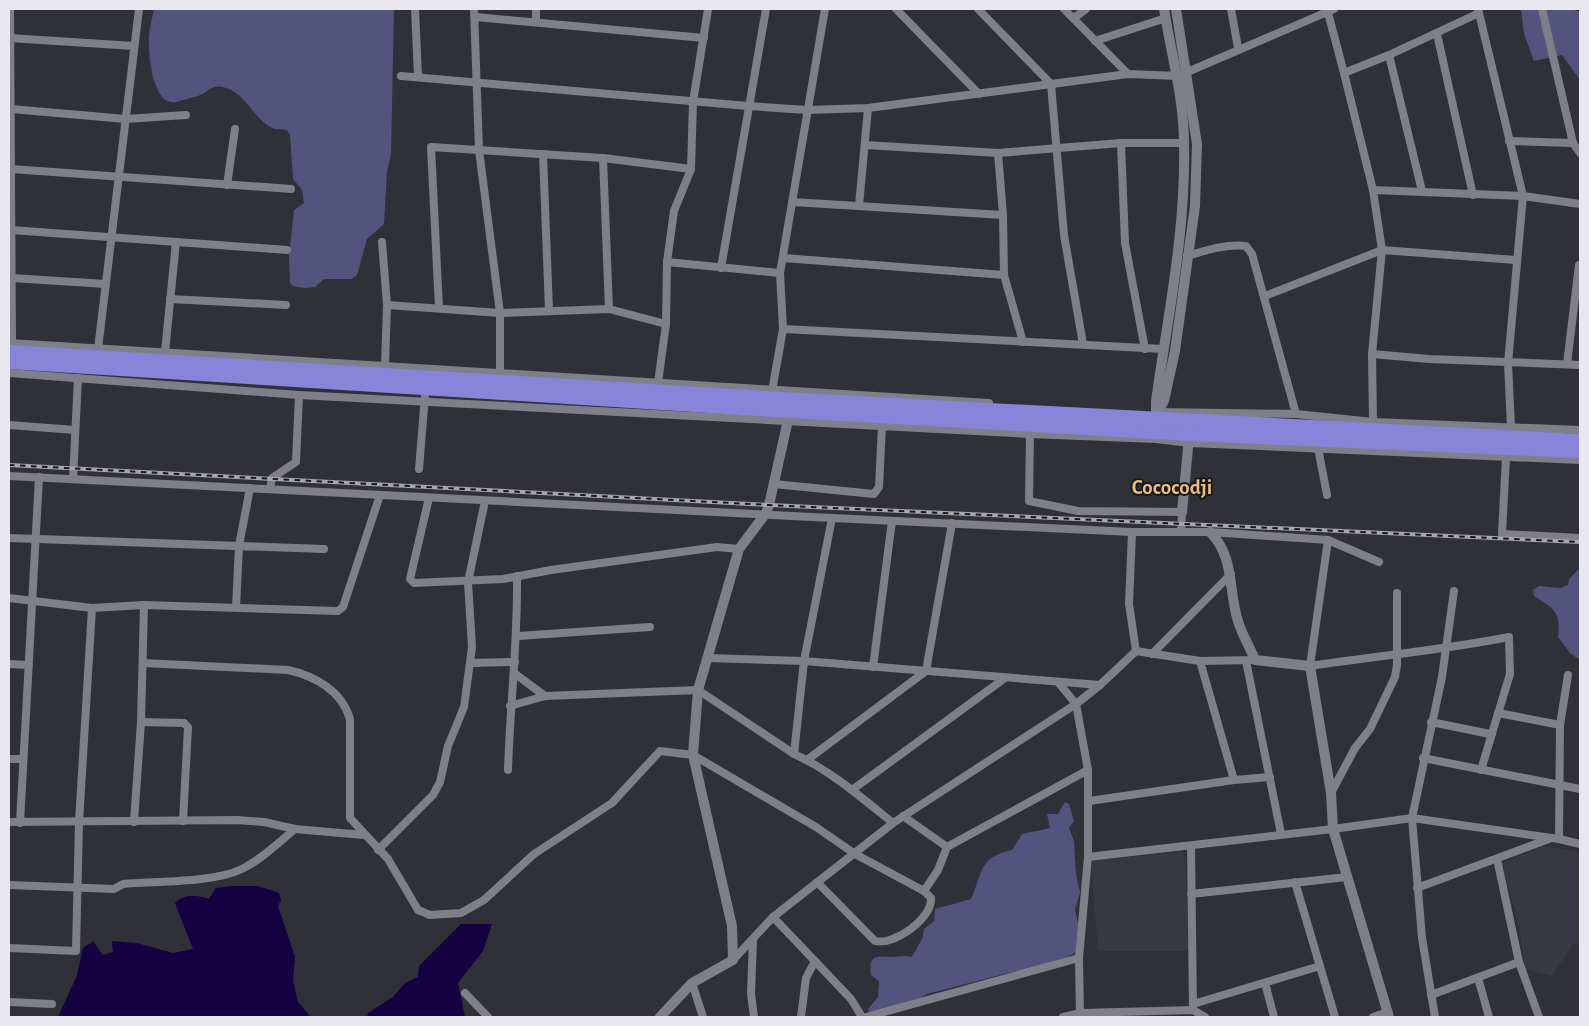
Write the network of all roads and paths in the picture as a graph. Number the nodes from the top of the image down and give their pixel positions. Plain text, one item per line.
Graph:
1 (10, 9) edge
2 (139, 9) edge
3 (415, 9) edge
4 (536, 9) edge
5 (708, 9) edge
6 (766, 9) edge
7 (825, 9) edge
8 (896, 9) edge
9 (978, 9) edge
10 (1064, 9) edge
11 (1086, 9) edge
12 (1176, 9) edge
13 (1231, 9) edge
14 (1542, 9) edge
15 (1330, 10) edge
16 (1479, 11) edge
17 (474, 13) edge
18 (1165, 13) edge
19 (1074, 18) junction
20 (536, 22) junction
21 (1437, 34) junction
22 (10, 38) edge
23 (704, 38) junction
24 (1095, 41) junction
25 (134, 46) junction
26 (1238, 48) junction
27 (1390, 55) junction
28 (1344, 73) junction
29 (1128, 74) junction
30 (1183, 75) junction
31 (402, 76) dead end
32 (418, 76) junction
33 (478, 81) junction
34 (1051, 84) junction
35 (979, 94) junction
36 (10, 100) edge
37 (693, 102) junction
38 (748, 106) junction
39 (868, 108) junction
40 (11, 109) junction
41 (807, 110) junction
42 (186, 115) dead end
43 (126, 119) junction
44 (235, 129) dead end
45 (1509, 141) junction
46 (1184, 142) junction
47 (1121, 143) junction
48 (1573, 143) junction
49 (864, 145) junction
50 (1057, 148) junction
51 (479, 150) junction
52 (1580, 152) edge
53 (998, 153) junction
54 (543, 154) junction
55 (10, 158) edge
56 (604, 158) junction
57 (11, 169) junction
58 (691, 169) junction
59 (119, 177) junction
60 (228, 185) junction
61 (291, 189) dead end
62 (1373, 190) junction
63 (1422, 192) junction
64 (1472, 194) junction
65 (1523, 196) junction
66 (793, 202) junction
67 (1580, 204) edge
68 (859, 206) junction
69 (1003, 215) junction
70 (10, 220) edge
71 (12, 230) junction
72 (112, 237) junction
73 (176, 242) junction
74 (382, 242) dead end
75 (287, 250) dead end
76 (1382, 250) junction
77 (1187, 256) junction
78 (784, 258) junction
79 (1516, 260) junction
80 (667, 262) junction
81 (1579, 265) dead end
82 (721, 268) junction
83 (780, 273) junction
84 (1004, 275) junction
85 (10, 281) edge
86 (106, 284) junction
87 (1265, 296) junction
88 (170, 299) junction
89 (286, 305) dead end
90 (387, 305) junction
91 (439, 308) junction
92 (609, 309) junction
93 (549, 310) junction
94 (500, 313) junction
95 (666, 324) junction
96 (783, 329) junction
97 (1022, 342) junction
98 (1083, 344) junction
99 (10, 346) edge
100 (1144, 349) junction
101 (1163, 349) junction
102 (98, 350) junction
103 (165, 352) junction
104 (1372, 354) junction
105 (9, 362) edge
106 (1508, 363) junction
107 (1567, 364) junction
108 (1580, 365) edge
109 (385, 366) junction
110 (9, 373) edge
111 (500, 374) junction
112 (78, 378) junction
113 (658, 384) junction
114 (772, 391) junction
115 (299, 395) junction
116 (425, 396) junction
117 (1296, 414) junction
118 (789, 416) junction
119 (1373, 422) junction
120 (9, 425) edge
121 (882, 425) junction
122 (1156, 426) junction
123 (1512, 428) junction
124 (75, 430) junction
125 (1580, 430) edge
126 (1190, 433) junction
127 (1030, 434) junction
128 (1580, 441) edge
129 (1318, 448) junction
130 (1580, 451) edge
131 (1506, 457) junction
132 (1580, 460) edge
133 (419, 469) dead end
134 (9, 476) edge
135 (39, 477) junction
136 (73, 479) junction
137 (774, 484) junction
138 (250, 488) junction
139 (270, 489) junction
140 (380, 495) junction
141 (1328, 495) dead end
142 (429, 498) junction
143 (485, 500) junction
144 (1182, 512) junction
145 (766, 513) junction
146 (832, 518) junction
147 (892, 521) junction
148 (952, 523) junction
149 (1132, 532) junction
150 (1181, 532) junction
151 (1210, 532) junction
152 (9, 538) edge
153 (1580, 538) edge
154 (36, 539) junction
155 (1328, 540) junction
156 (239, 546) junction
157 (324, 549) dead end
158 (739, 550) junction
159 (1379, 562) dead end
160 (1231, 574) junction
161 (518, 576) junction
162 (468, 582) junction
163 (1454, 591) dead end
164 (1398, 593) dead end
165 (9, 598) edge
166 (32, 600) junction
167 (144, 605) junction
168 (236, 607) junction
169 (92, 608) junction
170 (650, 627) dead end
171 (518, 636) junction
172 (1446, 649) junction
173 (1136, 651) junction
174 (1396, 653) junction
175 (1152, 654) junction
176 (707, 658) junction
177 (804, 661) junction
178 (1200, 661) junction
179 (1251, 661) junction
180 (515, 662) junction
181 (143, 663) junction
182 (471, 663) junction
183 (9, 664) edge
184 (29, 665) junction
185 (1310, 666) junction
186 (873, 667) junction
187 (926, 671) junction
188 (514, 673) junction
189 (1568, 675) dead end
190 (1005, 678) junction
191 (1058, 682) junction
192 (1100, 685) junction
193 (698, 690) junction
194 (545, 696) junction
195 (1076, 704) junction
196 (510, 706) junction
197 (1498, 713) junction
198 (141, 722) junction
199 (1431, 722) junction
200 (1560, 725) junction
201 (1490, 734) junction
202 (794, 754) junction
203 (693, 755) junction
204 (1423, 758) junction
205 (9, 759) edge
206 (23, 760) junction
207 (807, 760) junction
208 (508, 770) dead end
209 (1088, 770) junction
210 (1481, 770) junction
211 (1270, 777) junction
212 (1234, 780) junction
213 (1558, 786) junction
214 (852, 790) junction
215 (1580, 790) edge
216 (1331, 793) junction
217 (1089, 801) junction
218 (903, 816) junction
219 (1412, 818) junction
220 (183, 821) junction
221 (9, 822) edge
222 (79, 822) junction
223 (134, 822) junction
224 (20, 823) junction
225 (893, 823) junction
226 (295, 829) junction
227 (1333, 829) junction
228 (1281, 834) junction
229 (364, 835) junction
230 (1554, 839) junction
231 (1580, 844) edge
232 (1190, 846) junction
233 (947, 847) junction
234 (378, 850) junction
235 (855, 854) junction
236 (1088, 857) junction
237 (1497, 859) junction
238 (1346, 877) junction
239 (817, 882) junction
240 (1295, 882) junction
241 (9, 885) edge
242 (78, 888) junction
243 (1418, 888) junction
244 (924, 891) junction
245 (1191, 894) junction
246 (773, 917) junction
247 (753, 940) junction
248 (9, 948) edge
249 (1078, 958) junction
250 (733, 960) junction
251 (814, 961) junction
252 (1519, 962) junction
253 (1320, 966) junction
254 (1478, 978) junction
255 (692, 983) junction
256 (1265, 983) junction
257 (465, 993) dead end
258 (1431, 995) junction
259 (9, 1002) edge
260 (52, 1004) dead end
261 (1193, 1007) junction
262 (1142, 1014) edge
263 (1389, 1014) edge
264 (1081, 1015) edge
265 (488, 1017) edge
266 (660, 1017) edge
267 (702, 1017) edge
268 (754, 1017) edge
269 (801, 1017) edge
270 (862, 1017) edge
271 (866, 1017) edge
272 (1063, 1017) edge
273 (1205, 1017) edge
274 (1274, 1017) edge
275 (1335, 1017) edge
276 (1373, 1017) edge
277 (1435, 1017) edge
278 (1489, 1017) edge
279 (1539, 1017) edge

1 - 22 street
2 - 25 street
3 - 32 street
4 - 20 street
5 - 23 street
6 - 38 street
7 - 41 street
8 - 35 street
9 - 34 street
10 - 19 street
11 - 19 street
12 - 30 street
13 - 26 street
14 - 48 street
15 - 26 street
15 - 28 street
16 - 21 street
16 - 45 street
17 - 20 street
17 - 33 street
18 - 24 street
18 - 30 street
19 - 24 street
20 - 23 street
21 - 27 street
21 - 64 street
22 - 25 street
22 - 36 street
23 - 37 street
24 - 29 street
25 - 43 street
26 - 30 street
27 - 28 street
27 - 63 street
28 - 62 street
29 - 30 street
29 - 34 street
30 - 46 street
30 - 77 street
31 - 32 street
32 - 33 street
33 - 37 street
33 - 51 street
34 - 35 street
34 - 50 street
35 - 39 street
36 - 40 street
37 - 38 street
37 - 58 street
38 - 41 street
38 - 82 street
39 - 41 street
39 - 49 street
40 - 43 street
40 - 55 street
41 - 66 street
42 - 43 street
43 - 59 street
44 - 60 street
45 - 48 street
45 - 65 street
46 - 47 street
46 - 101 street
47 - 50 street
47 - 100 street
48 - 52 street
49 - 53 street
49 - 68 street
50 - 53 street
50 - 98 street
51 - 54 street
51 - 91 street
51 - 94 street
53 - 69 street
54 - 56 street
54 - 93 street
55 - 57 street
56 - 58 street
56 - 92 street
57 - 59 street
57 - 70 street
58 - 80 street
59 - 60 street
59 - 72 street
60 - 61 street
62 - 63 street
62 - 76 street
63 - 64 street
64 - 65 street
65 - 67 street
65 - 79 street
66 - 68 street
66 - 78 street
68 - 69 street
69 - 84 street
70 - 71 street
71 - 72 street
71 - 85 street
72 - 73 street
72 - 86 street
73 - 75 street
73 - 88 street
74 - 90 street
76 - 79 street
76 - 87 street
76 - 104 street
77 - 87 street
77 - 122 street
78 - 83 street
78 - 84 street
79 - 106 street
80 - 82 street
80 - 95 street
81 - 107 street
82 - 83 street
83 - 96 street
84 - 97 street
85 - 86 street
85 - 99 street
86 - 102 street
87 - 117 street
88 - 89 street
88 - 103 street
90 - 91 street
90 - 109 street
91 - 94 street
92 - 93 street
92 - 95 street
93 - 94 street
94 - 111 street
95 - 113 street
96 - 97 street
96 - 114 street
97 - 98 street
98 - 100 street
99 - 102 street
99 - 122 highway
100 - 101 street
101 - 122 street
102 - 103 street
103 - 109 street
104 - 106 street
104 - 119 street
105 - 116 highway
106 - 107 street
106 - 123 street
107 - 108 street
109 - 111 street
110 - 112 street
111 - 113 street
112 - 115 street
112 - 124 street
113 - 114 street
114 - 122 street
115 - 116 street
115 - 139 street
116 - 118 highway
116 - 133 street
117 - 119 street
117 - 122 street
118 - 121 street
118 - 122 highway
118 - 137 street
119 - 123 street
120 - 124 street
121 - 127 street
121 - 137 street
122 - 126 highway
122 - 126 street
122 - 127 street
123 - 125 street
124 - 136 street
126 - 128 highway
126 - 129 street
126 - 130 highway
126 - 144 street
127 - 144 street
129 - 131 street
129 - 141 street
131 - 132 street
131 - 153 street
134 - 135 street
135 - 136 street
135 - 154 street
136 - 138 street
137 - 145 street
138 - 139 street
138 - 156 street
139 - 140 street
140 - 142 street
140 - 168 street
142 - 143 street
142 - 162 street
143 - 145 street
143 - 162 street
144 - 150 street
145 - 146 street
145 - 158 street
146 - 147 street
146 - 177 street
147 - 148 street
147 - 186 street
148 - 149 street
148 - 187 street
149 - 150 street
149 - 173 street
150 - 151 street
151 - 155 street
151 - 160 street
152 - 154 street
154 - 156 street
154 - 166 street
155 - 159 street
155 - 185 street
156 - 157 street
156 - 168 street
158 - 161 street
158 - 176 street
160 - 175 street
160 - 179 street
161 - 162 street
161 - 171 street
162 - 182 street
163 - 172 street
164 - 174 street
165 - 166 street
166 - 169 street
166 - 184 street
167 - 168 street
167 - 169 street
167 - 181 street
169 - 222 street
170 - 171 street
171 - 180 street
172 - 174 street
172 - 197 street
172 - 199 street
173 - 175 street
173 - 192 street
174 - 185 street
174 - 216 street
175 - 178 street
176 - 177 street
176 - 193 street
177 - 186 street
177 - 202 street
178 - 179 street
178 - 212 street
179 - 185 street
179 - 211 street
180 - 182 street
180 - 188 street
181 - 198 street
181 - 229 street
182 - 234 street
183 - 184 street
184 - 206 street
185 - 216 street
186 - 187 street
187 - 190 street
187 - 207 street
188 - 194 street
188 - 196 street
189 - 200 street
190 - 191 street
190 - 214 street
191 - 192 street
191 - 195 street
192 - 195 street
193 - 194 street
193 - 202 street
193 - 203 street
194 - 196 street
195 - 209 street
195 - 218 street
196 - 208 street
197 - 200 street
197 - 201 street
198 - 220 street
198 - 223 street
199 - 201 street
199 - 204 street
200 - 213 street
201 - 210 street
202 - 207 street
203 - 234 street
203 - 235 street
203 - 250 street
204 - 210 street
204 - 219 street
205 - 206 street
206 - 224 street
207 - 214 street
209 - 217 street
209 - 233 street
210 - 213 street
211 - 212 street
211 - 228 street
212 - 217 street
213 - 215 street
213 - 230 street
214 - 225 street
216 - 227 street
217 - 236 street
218 - 225 street
218 - 233 street
219 - 227 street
219 - 230 street
219 - 243 street
220 - 223 street
220 - 226 street
221 - 224 street
222 - 223 street
222 - 224 street
222 - 242 street
225 - 235 street
226 - 229 street
226 - 242 street
227 - 228 street
227 - 238 street
228 - 232 street
229 - 234 street
230 - 231 street
230 - 237 street
232 - 236 street
232 - 245 street
233 - 244 street
235 - 239 street
235 - 244 street
236 - 249 street
237 - 243 street
237 - 252 street
238 - 240 street
238 - 263 street
239 - 244 street
239 - 246 street
240 - 245 street
240 - 253 street
241 - 242 street
242 - 248 street
243 - 258 street
245 - 261 street
246 - 247 street
246 - 251 street
247 - 250 street
247 - 268 street
249 - 264 street
249 - 271 street
250 - 255 street
251 - 269 street
251 - 270 street
252 - 254 street
252 - 279 street
253 - 256 street
253 - 275 street
254 - 258 street
254 - 278 street
255 - 266 street
255 - 267 street
256 - 261 street
256 - 274 street
257 - 265 street
258 - 277 street
259 - 260 street
261 - 262 street
261 - 273 street
262 - 264 street
263 - 276 street
264 - 272 street

